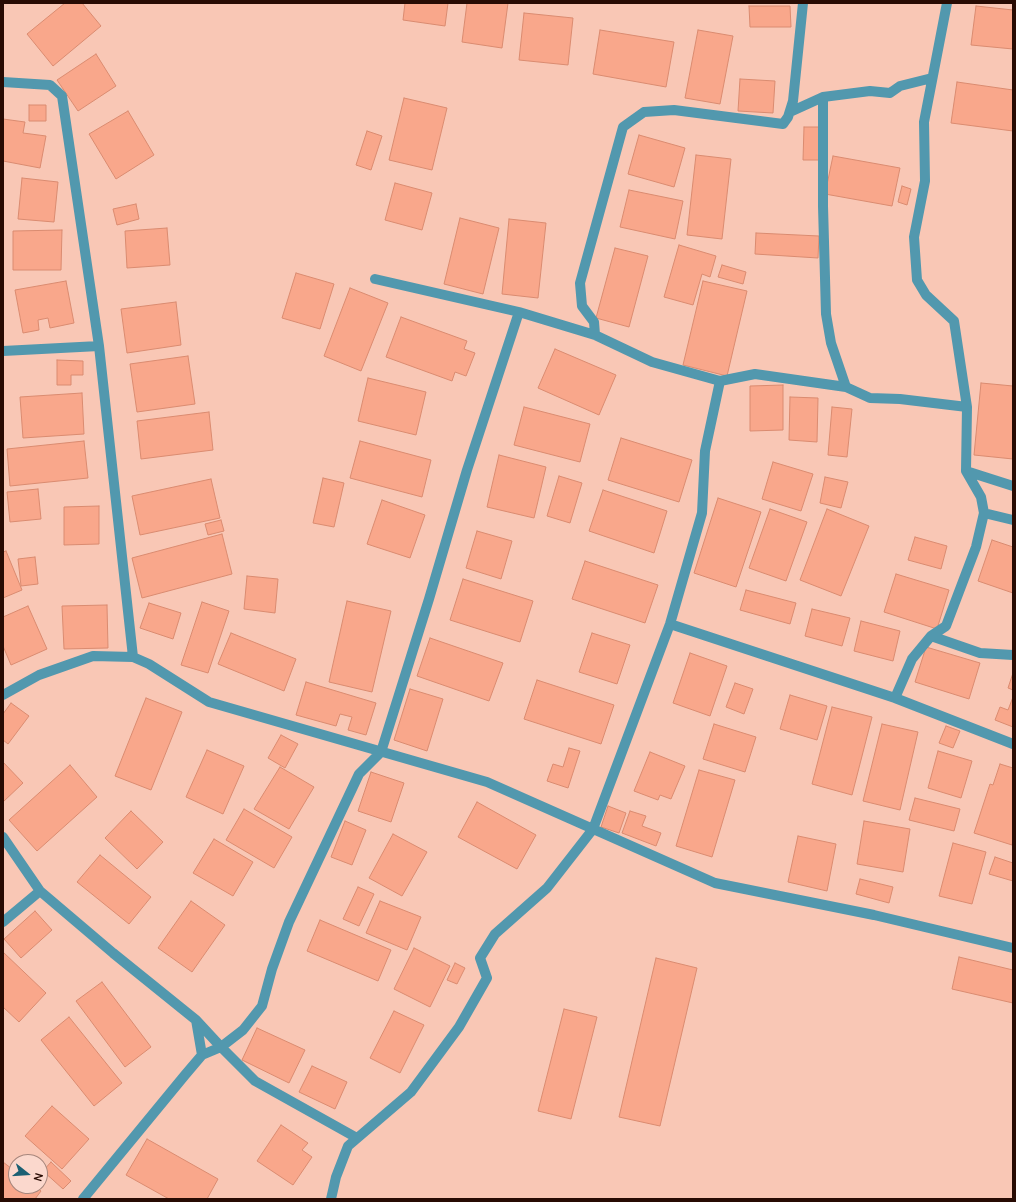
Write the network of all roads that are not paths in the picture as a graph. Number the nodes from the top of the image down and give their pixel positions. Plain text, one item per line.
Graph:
1 (803, 3) edge
2 (947, 3) edge
3 (932, 78) junction
4 (3, 82) edge
5 (823, 97) junction
6 (790, 112) junction
7 (375, 279) dead end
8 (518, 312) junction
9 (595, 335) junction
10 (99, 346) junction
11 (3, 351) edge
12 (720, 381) junction
13 (846, 387) junction
14 (966, 407) junction
15 (966, 471) junction
16 (1013, 486) edge
17 (984, 512) junction
18 (1013, 520) edge
19 (670, 624) junction
20 (931, 636) junction
21 (1013, 655) edge
22 (133, 657) junction
23 (3, 695) edge
24 (895, 698) junction
25 (1013, 744) edge
26 (381, 752) junction
27 (593, 830) junction
28 (3, 837) edge
29 (40, 891) junction
30 (3, 922) edge
31 (1013, 948) edge
32 (196, 1020) junction
33 (221, 1048) junction
34 (202, 1055) junction
35 (357, 1138) junction
36 (83, 1199) edge
37 (331, 1199) edge

1 - 6 street
2 - 3 street
3 - 5 street
3 - 14 street
4 - 10 street
5 - 6 street
5 - 13 street
6 - 9 street
7 - 8 street
8 - 9 street
8 - 26 street
9 - 12 street
10 - 11 street
10 - 22 street
12 - 13 street
12 - 19 street
13 - 14 street
14 - 15 street
15 - 16 street
15 - 17 street
17 - 18 street
17 - 20 street
19 - 24 street
19 - 27 street
20 - 21 street
20 - 24 street
22 - 23 street
22 - 26 street
24 - 25 street
26 - 27 street
26 - 33 street
27 - 31 street
27 - 35 street
28 - 29 street
29 - 30 street
29 - 32 street
32 - 33 street
32 - 34 street
33 - 34 street
33 - 35 street
34 - 36 street
35 - 37 street

